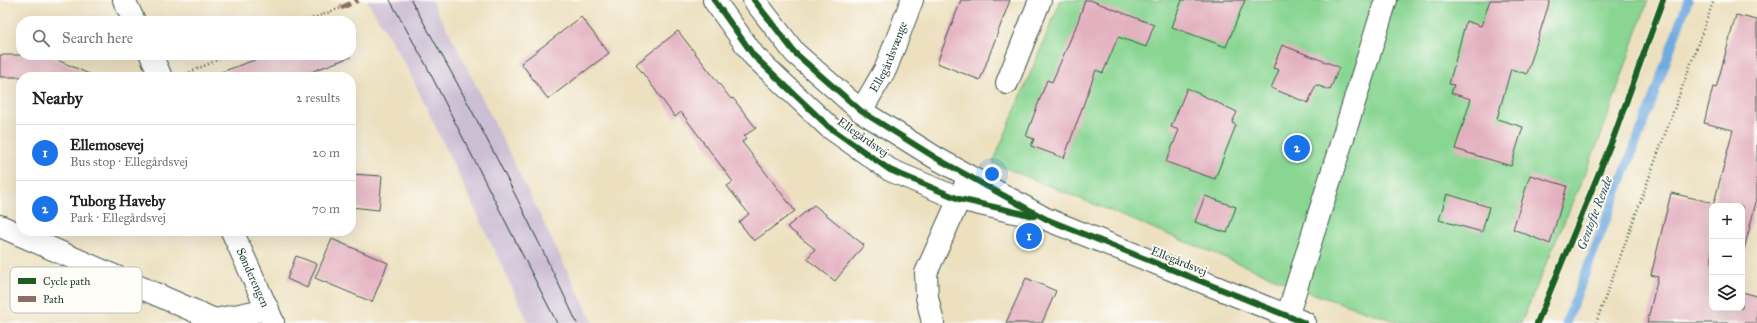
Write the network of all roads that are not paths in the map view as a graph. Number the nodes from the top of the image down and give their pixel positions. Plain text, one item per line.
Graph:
1 (124, 0) edge
2 (714, 0) edge
3 (754, 0) edge
4 (912, 0) edge
5 (1040, 0) edge
6 (1386, 0) edge
7 (132, 16) edge
8 (152, 60) edge
9 (158, 72) edge
10 (1007, 83) dead end
11 (861, 111) junction
12 (970, 176) junction
13 (959, 199) junction
14 (1046, 219) junction
15 (0, 226) edge
16 (16, 233) edge
17 (23, 236) edge
18 (234, 236) edge
19 (94, 267) edge
20 (142, 288) edge
21 (271, 316) edge
22 (1296, 320) edge
23 (933, 323) edge

1 - 7 street
2 - 13 street, Ellegårdsvej
3 - 11 street, Ellegårdsvej
4 - 11 street, Ellegårdsvænge
5 - 10 street
6 - 22 street
8 - 9 street
11 - 12 street, Ellegårdsvej
12 - 13 street
12 - 14 street, Ellegårdsvej
13 - 14 street, Ellegårdsvej
13 - 23 street
14 - 22 street, Ellegårdsvej
15 - 16 street
17 - 19 street
18 - 21 street, Sønderengen
20 - 21 street

